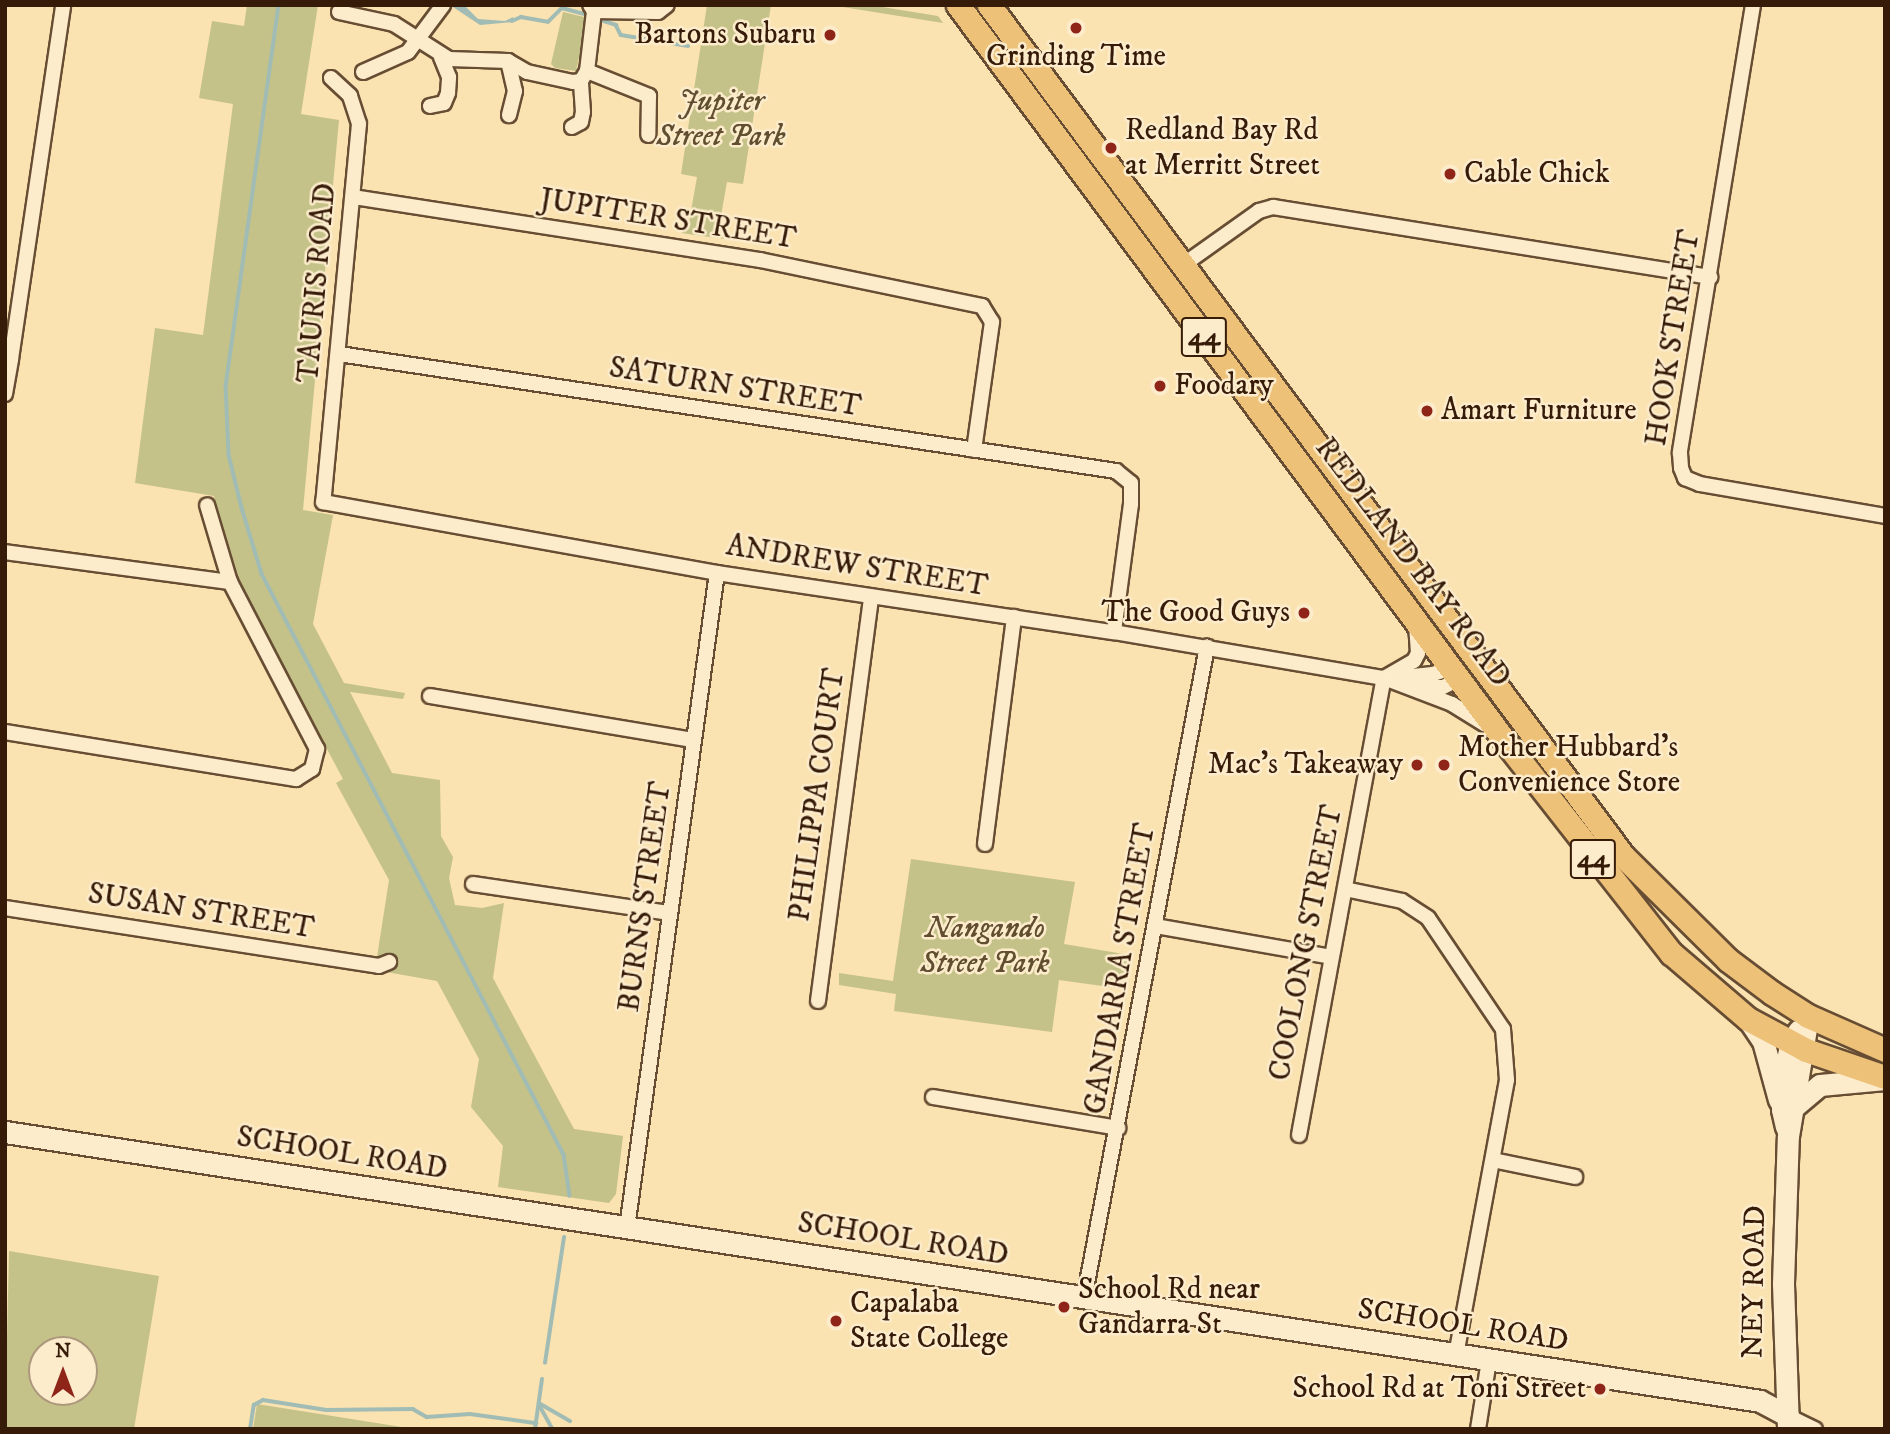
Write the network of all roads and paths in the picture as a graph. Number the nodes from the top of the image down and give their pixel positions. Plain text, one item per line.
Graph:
1 (63, 5) edge
2 (443, 5) edge
3 (667, 5) edge
4 (958, 5) edge
5 (989, 5) edge
6 (1753, 5) edge
7 (592, 8) edge
8 (339, 12) dead end
9 (419, 42) junction
10 (441, 57) junction
11 (508, 61) junction
12 (464, 63) junction
13 (363, 72) dead end
14 (535, 74) junction
15 (584, 76) junction
16 (331, 78) dead end
17 (449, 78) junction
18 (515, 91) junction
19 (430, 106) dead end
20 (509, 115) dead end
21 (572, 127) dead end
22 (648, 135) dead end
23 (353, 197) junction
24 (1183, 265) junction
25 (1710, 277) junction
26 (339, 354) junction
27 (8, 359) edge
28 (5, 394) edge
29 (974, 450) junction
30 (323, 502) joint
31 (207, 505) dead end
32 (1885, 516) edge
33 (5, 552) edge
34 (717, 573) junction
35 (230, 582) junction
36 (871, 596) junction
37 (1014, 617) junction
38 (1416, 621) junction
39 (1114, 632) junction
40 (1207, 647) junction
41 (1477, 660) junction
42 (1455, 673) junction
43 (1384, 678) junction
44 (1408, 687) junction
45 (430, 696) dead end
46 (5, 732) edge
47 (693, 740) junction
48 (1507, 744) junction
49 (985, 844) dead end
50 (473, 884) dead end
51 (1345, 889) junction
52 (5, 908) edge
53 (670, 913) junction
54 (1156, 926) junction
55 (1331, 957) junction
56 (389, 962) dead end
57 (818, 1001) dead end
58 (1808, 1016) junction
59 (1748, 1020) junction
60 (1799, 1046) junction
61 (1885, 1050) edge
62 (1885, 1078) edge
63 (933, 1097) dead end
64 (1789, 1107) junction
65 (1118, 1128) junction
66 (5, 1132) edge
67 (1299, 1135) dead end
68 (1493, 1160) junction
69 (1575, 1177) dead end
70 (627, 1228) junction
71 (1084, 1299) junction
72 (1456, 1354) junction
73 (1489, 1360) junction
74 (1788, 1423) edge
75 (1478, 1429) edge
76 (1815, 1429) edge

1 - 27 street
2 - 9 street
3 - 7 street
4 - 38 main road, REDLAND BAY ROAD / 44
5 - 24 main road, REDLAND BAY ROAD / 44
6 - 25 street, HOOK STREET
7 - 15 street
8 - 9 street
9 - 10 street
9 - 13 street
10 - 12 street
10 - 17 street
11 - 12 street
11 - 14 street
11 - 18 street
12 - 17 street
14 - 15 street
14 - 18 street
15 - 21 street
15 - 22 street
16 - 23 street, TAURIS ROAD
17 - 19 street
18 - 20 street
23 - 26 street, TAURIS ROAD
23 - 29 street, JUPITER STREET
24 - 25 street
24 - 41 main road, REDLAND BAY ROAD / 44
25 - 32 street, HOOK STREET
26 - 29 street, SATURN STREET
26 - 30 street, TAURIS ROAD
27 - 28 street
29 - 39 street, SATURN STREET
30 - 34 street, ANDREW STREET
31 - 35 street
33 - 35 street
34 - 36 street, ANDREW STREET
34 - 47 street, BURNS STREET
35 - 46 street
36 - 37 street, ANDREW STREET
36 - 57 street, PHILIPPA COURT
37 - 39 street, ANDREW STREET
37 - 49 street
38 - 42 main road, REDLAND BAY ROAD / 44
38 - 43 street
39 - 40 street, ANDREW STREET
40 - 43 street, ANDREW STREET
40 - 54 street, GANDARRA STREET
41 - 42 main road
41 - 58 main road, REDLAND BAY ROAD / 44
42 - 43 street, ANDREW STREET
42 - 44 street, ANDREW STREET
42 - 48 main road, REDLAND BAY ROAD / 44
43 - 44 street, ANDREW STREET
43 - 51 street, COOLONG STREET
44 - 48 street, ANDREW STREET
45 - 47 street
47 - 53 street, BURNS STREET
48 - 59 main road, REDLAND BAY ROAD / 44
50 - 53 street
51 - 55 street, COOLONG STREET
51 - 68 street
52 - 56 street, SUSAN STREET
53 - 70 street, BURNS STREET
54 - 55 street
54 - 65 street, GANDARRA STREET
55 - 67 street, COOLONG STREET
58 - 60 street, NEY ROAD
58 - 61 main road, REDLAND BAY ROAD / 44
59 - 60 main road, REDLAND BAY ROAD / 44
59 - 64 street
60 - 62 main road, REDLAND BAY ROAD / 44
60 - 64 street, NEY ROAD
62 - 64 street
63 - 65 street
64 - 74 street, NEY ROAD
65 - 71 street, GANDARRA STREET
66 - 70 street, SCHOOL ROAD
68 - 69 street
68 - 72 street
70 - 71 street, SCHOOL ROAD
71 - 72 street, SCHOOL ROAD
72 - 73 street, SCHOOL ROAD
73 - 74 street, SCHOOL ROAD
73 - 75 street
74 - 76 street

